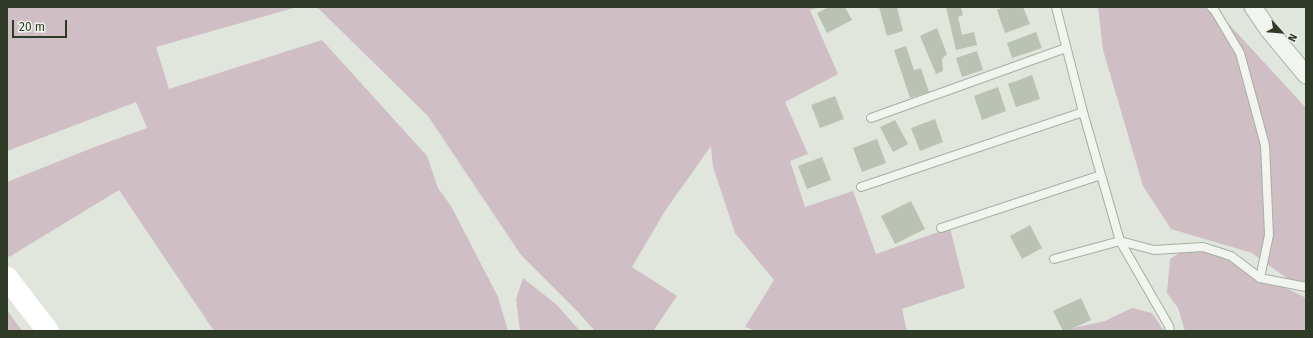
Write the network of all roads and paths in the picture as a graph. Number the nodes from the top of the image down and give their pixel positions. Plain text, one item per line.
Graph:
1 (1056, 7) edge
2 (1211, 7) edge
3 (1253, 7) edge
4 (1066, 48) junction
5 (1306, 75) edge
6 (1083, 112) junction
7 (871, 118) dead end
8 (1101, 175) junction
9 (861, 187) dead end
10 (941, 228) dead end
11 (1120, 241) junction
12 (1054, 259) dead end
13 (7, 278) edge
14 (1260, 278) junction
15 (1306, 287) edge
16 (48, 331) edge
17 (1170, 331) edge

1 - 4 lane
2 - 14 lane
3 - 5 street
4 - 6 lane
4 - 7 lane
6 - 8 lane
6 - 9 lane
8 - 10 lane
8 - 11 lane
11 - 12 lane
11 - 14 lane
11 - 17 lane
13 - 16 street
14 - 15 lane

